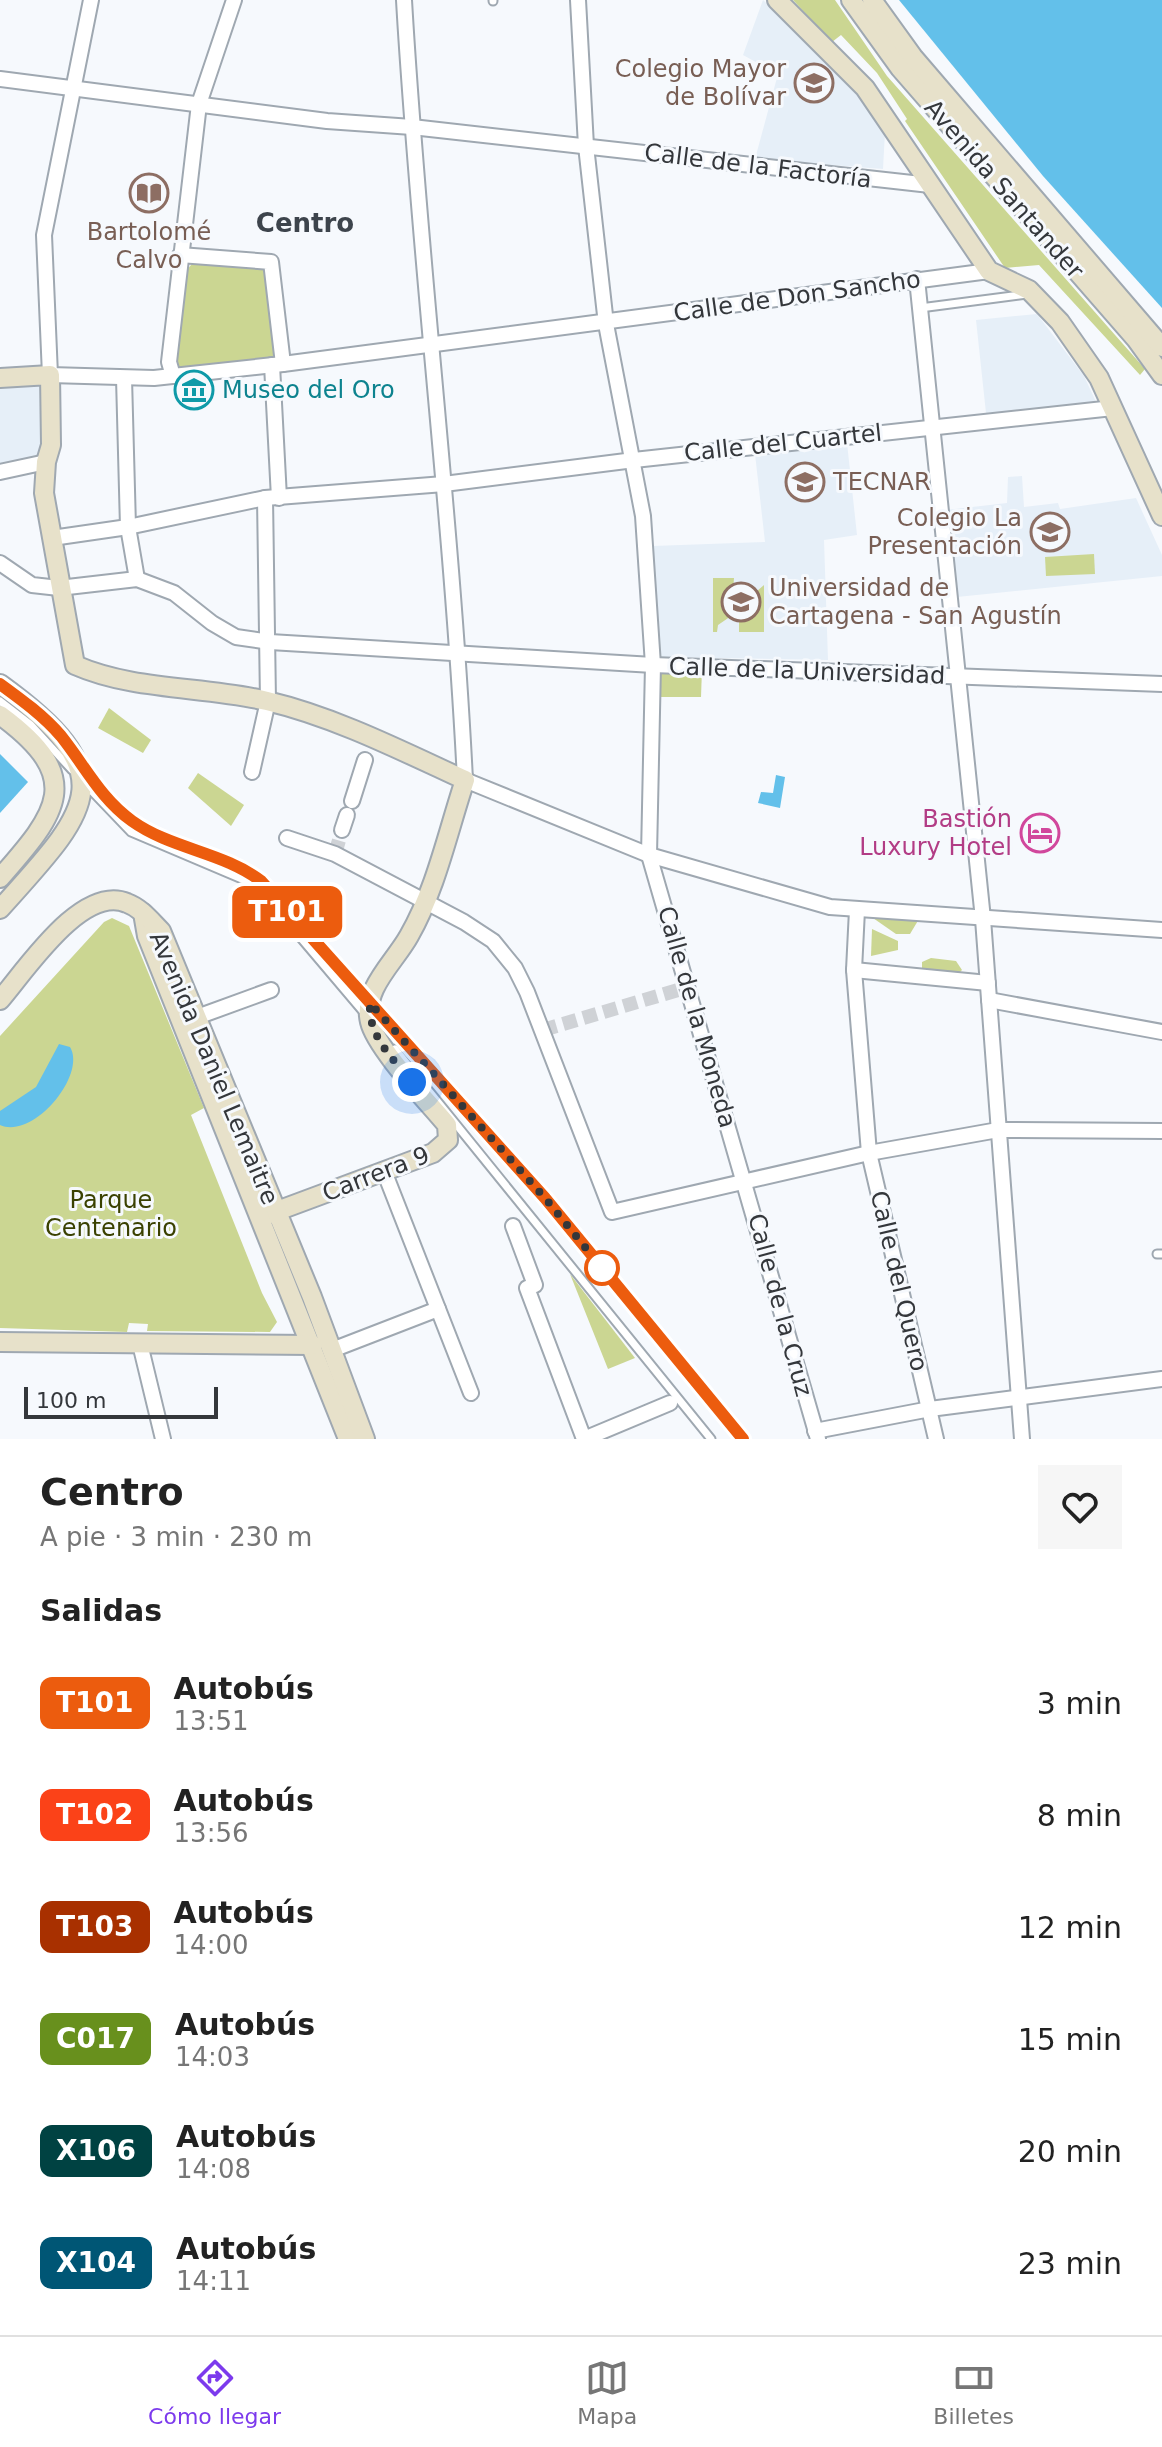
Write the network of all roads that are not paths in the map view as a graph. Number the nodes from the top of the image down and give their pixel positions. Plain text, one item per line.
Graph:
1 (91, 0) edge
2 (234, 0) edge
3 (404, 0) edge
4 (578, 0) edge
5 (777, 0) edge
6 (851, 0) edge
7 (872, 0) edge
8 (0, 79) edge
9 (75, 88) junction
10 (199, 104) junction
11 (412, 127) junction
12 (586, 146) junction
13 (930, 185) junction
14 (180, 255) junction
15 (989, 271) junction
16 (917, 279) junction
17 (1033, 293) junction
18 (920, 308) junction
19 (606, 324) junction
20 (432, 345) junction
21 (1162, 347) edge
22 (278, 365) junction
23 (50, 375) junction
24 (1162, 375) edge
25 (173, 376) junction
26 (0, 378) edge
27 (124, 378) junction
28 (1113, 408) junction
29 (933, 427) junction
30 (634, 460) junction
31 (46, 462) junction
32 (0, 472) edge
33 (444, 484) junction
34 (272, 498) junction
35 (1162, 516) edge
36 (128, 527) junction
37 (52, 538) junction
38 (0, 563) edge
39 (137, 579) junction
40 (59, 588) junction
41 (270, 642) junction
42 (459, 651) junction
43 (653, 665) junction
44 (960, 676) junction
45 (0, 684) edge
46 (1162, 684) edge
47 (0, 701) edge
48 (268, 701) junction
49 (0, 715) edge
50 (365, 760) dead end
51 (252, 772) dead end
52 (82, 774) junction
53 (465, 780) junction
54 (342, 830) tunnel mouth
55 (287, 838) dead end
56 (649, 855) junction
57 (0, 878) edge
58 (424, 903) junction
59 (0, 909) edge
60 (857, 910) junction
61 (143, 913) junction
62 (983, 919) junction
63 (1162, 930) edge
64 (854, 970) junction
65 (988, 983) junction
66 (271, 990) dead end
67 (0, 1000) edge
68 (989, 1000) junction
69 (369, 1011) junction
70 (197, 1017) junction
71 (1162, 1032) edge
72 (998, 1130) junction
73 (1162, 1131) edge
74 (869, 1153) junction
75 (384, 1171) junction
76 (745, 1179) junction
77 (268, 1214) junction
78 (513, 1226) dead end
79 (438, 1309) junction
80 (0, 1342) edge
81 (140, 1344) junction
82 (313, 1345) junction
83 (332, 1350) junction
84 (1162, 1379) edge
85 (471, 1393) dead end
86 (1017, 1400) junction
87 (670, 1403) dead end
88 (930, 1409) junction
89 (816, 1435) edge
90 (163, 1439) edge
91 (348, 1439) edge
92 (365, 1439) edge
93 (584, 1439) edge
94 (711, 1439) edge
95 (743, 1439) edge
96 (936, 1439) edge
97 (1022, 1439) edge

1 - 9 street
2 - 10 street
3 - 11 street
4 - 12 street, Calle de la Moneda
5 - 13 main road
6 - 24 main road, Avenida Santander
7 - 21 main road, Avenida Santander
8 - 9 street, Calle de la Factoría
9 - 10 street, Calle de la Factoría
9 - 23 street
10 - 11 street, Calle de la Factoría
10 - 14 street
11 - 12 street, Calle de la Factoría
11 - 20 street
12 - 13 street, Calle de la Factoría
12 - 19 street, Calle de la Moneda
13 - 15 main road
14 - 22 street
14 - 25 street
15 - 16 street, Calle de Don Sancho
15 - 17 main road
16 - 18 street
16 - 19 street, Calle de Don Sancho
17 - 18 lane
17 - 28 main road
18 - 29 street
19 - 20 street, Calle de Don Sancho
19 - 30 street, Calle de la Moneda
20 - 22 street, Calle de Don Sancho
20 - 33 street
22 - 25 street, Calle de Don Sancho
22 - 34 street
23 - 26 main road
23 - 27 street, Calle de Don Sancho
23 - 31 main road
25 - 27 street, Calle de Don Sancho
27 - 36 street
28 - 29 street, Calle del Cuartel
28 - 35 main road
29 - 30 street, Calle del Cuartel
29 - 44 street
30 - 33 street, Calle del Cuartel
30 - 43 street, Calle de la Moneda
31 - 32 street
31 - 37 main road
33 - 34 street, Calle del Cuartel
33 - 42 street
34 - 36 street, Calle del Cuartel
34 - 41 street
36 - 37 street, Calle del Cuartel
36 - 39 street
37 - 40 main road
38 - 40 street
39 - 40 street
39 - 41 street, Calle de la Universidad
40 - 48 main road
41 - 42 street, Calle de la Universidad
41 - 48 street
42 - 43 street, Calle de la Universidad
42 - 53 street
43 - 44 street, Calle de la Universidad
43 - 56 street, Calle de la Moneda
44 - 46 street, Calle de la Universidad
44 - 62 street
45 - 52 main road
47 - 52 lane
48 - 51 street
48 - 53 main road
49 - 57 main road
50 - 54 street
52 - 59 main road
52 - 69 lane
52 - 69 lane
53 - 56 street
53 - 58 main road
55 - 58 street
56 - 60 street
56 - 76 street, Calle de la Moneda
58 - 69 main road
58 - 76 street
60 - 62 street
60 - 64 street, Calle del Quero
61 - 67 main road
61 - 70 main road, Avenida Daniel Lemaitre
61 - 77 main road, Avenida Daniel Lemaitre
62 - 63 street
62 - 65 street
64 - 65 street
64 - 74 street, Calle del Quero
65 - 68 street
66 - 70 street
68 - 71 street
68 - 72 street
69 - 75 main road, Carrera 9
69 - 94 lane
69 - 95 lane
70 - 77 main road, Avenida Daniel Lemaitre
72 - 73 street
72 - 74 street
72 - 86 street
74 - 76 street
74 - 88 street, Calle del Quero
75 - 77 main road, Carrera 9
75 - 79 street
76 - 89 street, Calle de la Cruz
77 - 82 main road, Avenida Daniel Lemaitre
77 - 83 main road, Avenida Daniel Lemaitre
78 - 93 street
79 - 83 street
79 - 85 street
80 - 81 main road
81 - 82 main road
81 - 90 street
82 - 91 main road, Avenida Daniel Lemaitre
83 - 92 main road, Avenida Daniel Lemaitre
84 - 86 street
86 - 88 street
86 - 97 street
87 - 93 street
88 - 89 street
88 - 96 street, Calle del Quero

